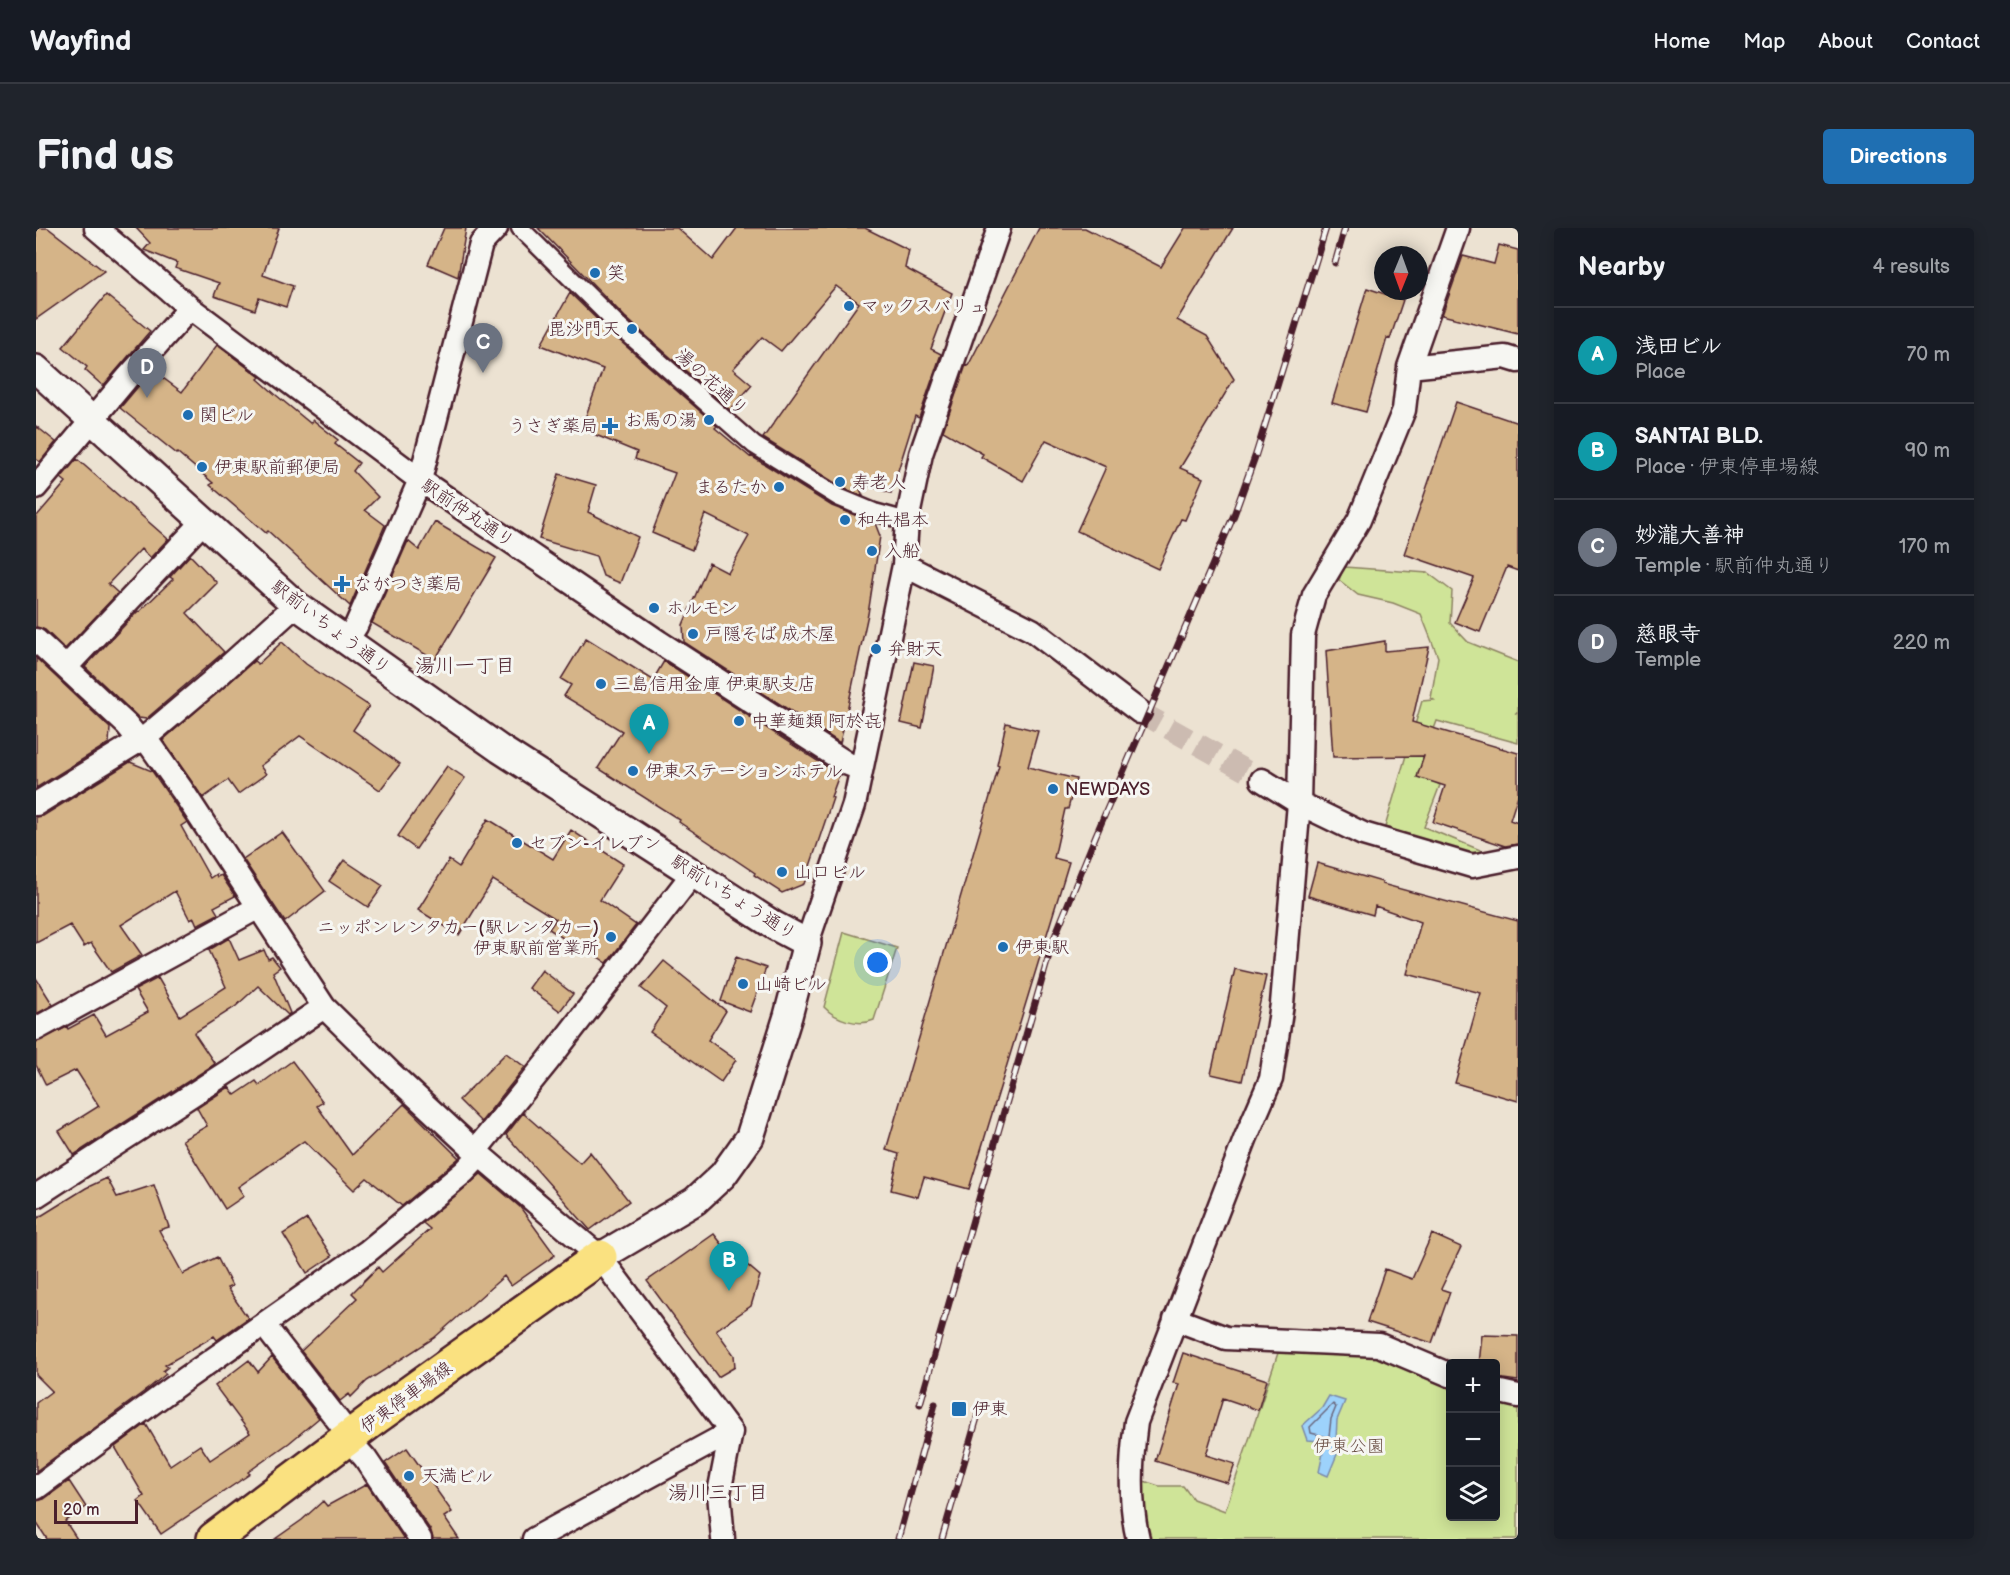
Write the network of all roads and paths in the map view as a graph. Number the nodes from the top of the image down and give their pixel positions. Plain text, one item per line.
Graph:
1 (96, 228) edge
2 (496, 228) edge
3 (520, 228) edge
4 (999, 228) edge
5 (1458, 228) edge
6 (190, 308) junction
7 (1518, 361) edge
8 (1409, 367) junction
9 (36, 369) edge
10 (92, 420) junction
11 (420, 480) junction
12 (36, 488) edge
13 (907, 521) junction
14 (203, 522) junction
15 (904, 565) junction
16 (296, 605) junction
17 (36, 640) edge
18 (346, 642) junction
19 (66, 667) junction
20 (1140, 712) tunnel mouth
21 (142, 739) junction
22 (861, 769) junction
23 (1262, 780) tunnel mouth
24 (1299, 803) junction
25 (36, 804) edge
26 (1518, 857) edge
27 (694, 872) junction
28 (258, 908) junction
29 (807, 943) junction
30 (324, 1007) junction
31 (36, 1029) edge
32 (477, 1153) junction
33 (36, 1196) edge
34 (600, 1257) junction
35 (1175, 1319) junction
36 (264, 1325) junction
37 (1446, 1373) edge
38 (1500, 1392) edge
39 (1518, 1396) edge
40 (731, 1432) junction
41 (348, 1439) junction
42 (36, 1488) edge
43 (214, 1539) edge
44 (420, 1539) edge
45 (534, 1539) edge
46 (723, 1539) edge
47 (1138, 1539) edge

1 - 6 street, 駅前仲丸通り
2 - 11 street
3 - 13 street, 湯の花通り
4 - 13 street
5 - 8 street
6 - 10 street
6 - 11 street, 駅前仲丸通り
7 - 8 street
8 - 24 street
9 - 10 street, 駅前いちょう通り
10 - 12 street
10 - 14 street, 駅前いちょう通り
11 - 18 street
11 - 22 street, 駅前仲丸通り
13 - 15 street
14 - 16 street, 駅前いちょう通り
14 - 19 street
15 - 20 street
15 - 22 street
16 - 18 street, 駅前いちょう通り
16 - 21 street
17 - 19 street
18 - 27 street, 駅前いちょう通り
19 - 21 street
21 - 25 street
21 - 28 street
22 - 29 street
23 - 24 street
24 - 26 street
24 - 35 street
27 - 29 street, 駅前いちょう通り
27 - 32 street
28 - 30 street
28 - 31 street
29 - 34 street
30 - 32 street
30 - 33 street
32 - 34 street
32 - 36 street
34 - 40 street
34 - 41 main road, 伊東停車場線
35 - 37 street
35 - 47 street
36 - 41 street
36 - 42 street
38 - 39 street
40 - 45 street
40 - 46 street
41 - 43 main road, 伊東停車場線
41 - 44 street

